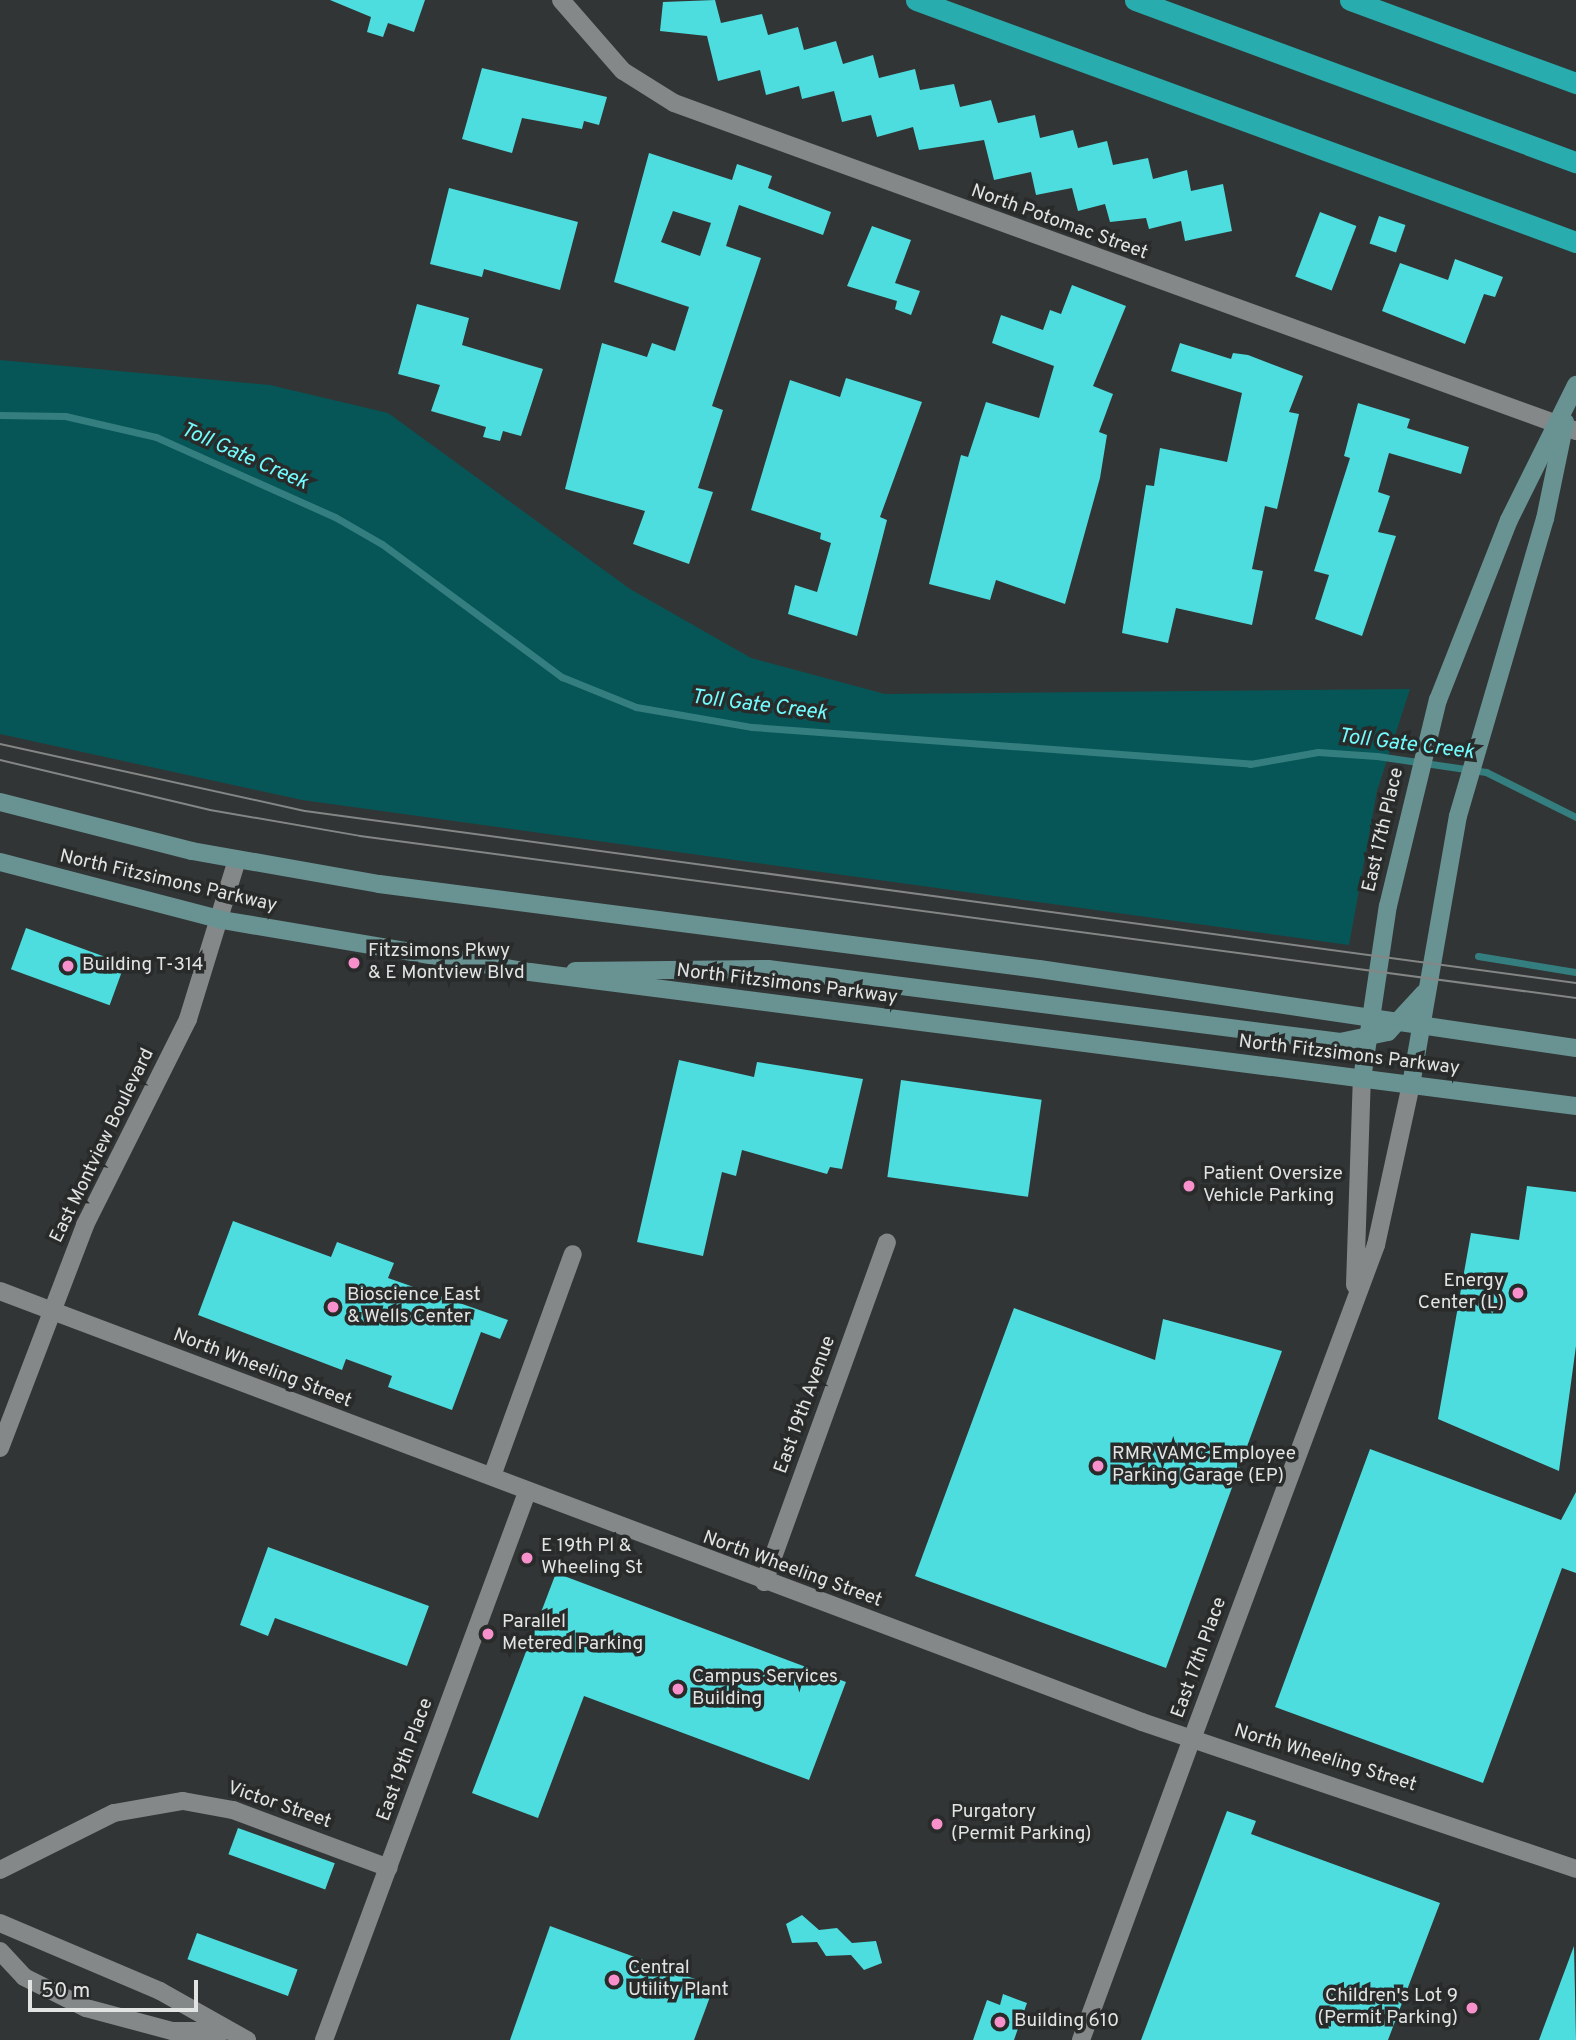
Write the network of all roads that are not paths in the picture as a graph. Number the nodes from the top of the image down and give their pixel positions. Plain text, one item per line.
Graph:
1 (561, 0) edge
2 (916, 0) edge
3 (1135, 0) edge
4 (1350, 0) edge
5 (1576, 83) edge
6 (1576, 162) edge
7 (1576, 242) edge
8 (1576, 385) edge
9 (1567, 408) junction
10 (1576, 432) edge
11 (0, 802) edge
12 (237, 860) junction
13 (0, 862) edge
14 (222, 920) junction
15 (530, 972) junction
16 (1370, 1018) junction
17 (1410, 1024) junction
18 (1367, 1040) junction
19 (1576, 1048) edge
20 (1362, 1079) junction
21 (1411, 1085) junction
22 (1576, 1106) edge
23 (887, 1243) dead end
24 (573, 1254) dead end
25 (1355, 1289) junction
26 (0, 1292) edge
27 (50, 1310) junction
28 (0, 1448) edge
29 (492, 1476) junction
30 (526, 1495) junction
31 (764, 1582) junction
32 (1192, 1739) junction
33 (389, 1868) junction
34 (1576, 1869) edge
35 (0, 1870) edge
36 (0, 1923) edge
37 (0, 1951) edge
38 (225, 2031) junction
39 (247, 2040) edge
40 (324, 2040) edge
41 (1081, 2040) edge

1 - 10 street, North Potomac Street
2 - 7 highway
3 - 6 highway
4 - 5 highway
8 - 9 main road, East 17th Place
9 - 16 main road, East 17th Place
9 - 17 main road, East 17th Place
11 - 12 main road, North Fitzsimons Parkway
12 - 14 street, East Montview Boulevard
12 - 16 main road, North Fitzsimons Parkway
13 - 14 main road, North Fitzsimons Parkway
14 - 15 main road, North Fitzsimons Parkway
14 - 27 street, East Montview Boulevard
15 - 18 main road
15 - 20 main road, North Fitzsimons Parkway
16 - 17 main road, North Fitzsimons Parkway
16 - 18 main road, East 17th Place
17 - 18 main road
17 - 19 main road, North Fitzsimons Parkway
17 - 21 main road, East 17th Place
18 - 20 main road, East 17th Place
20 - 21 main road, North Fitzsimons Parkway
20 - 25 street, East 17th Place
21 - 22 main road, North Fitzsimons Parkway
21 - 25 street, East 17th Place
23 - 31 street, East 19th Avenue
24 - 29 street
25 - 32 street, East 17th Place
26 - 27 street, North Wheeling Street
27 - 28 street, East Montview Boulevard
27 - 29 street, North Wheeling Street
29 - 30 street, North Wheeling Street
30 - 31 street, North Wheeling Street
30 - 33 street, East 19th Place
31 - 32 street, North Wheeling Street
32 - 34 street, North Wheeling Street
32 - 41 street, East 17th Place
33 - 35 street, Victor Street
33 - 40 street, East 19th Place
36 - 38 street
37 - 38 street
38 - 39 street

